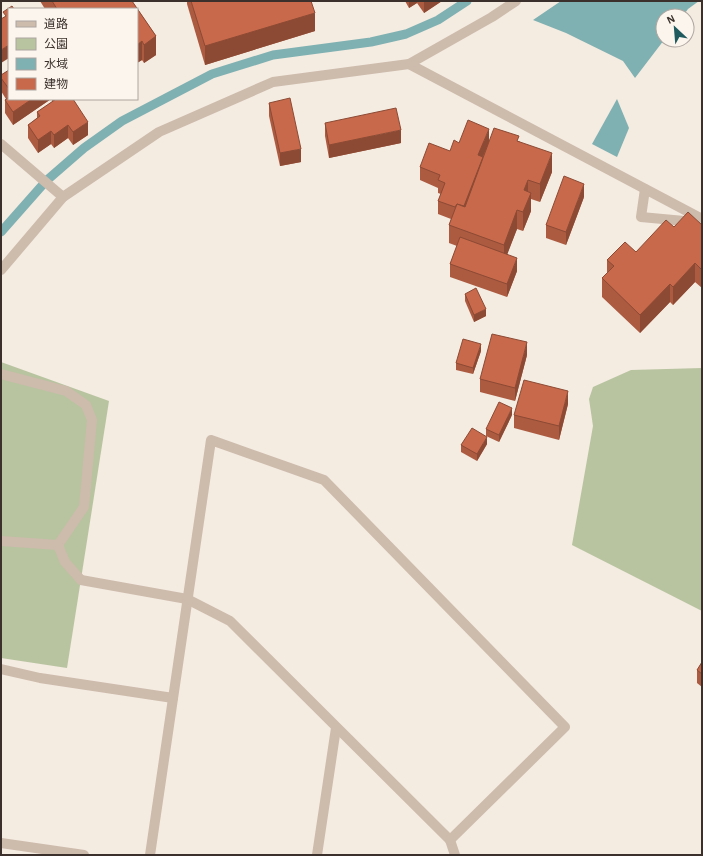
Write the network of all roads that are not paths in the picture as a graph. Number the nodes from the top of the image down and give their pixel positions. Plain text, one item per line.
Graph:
1 (516, 1) edge
2 (409, 64) junction
3 (1, 144) edge
4 (645, 189) junction
5 (63, 197) junction
6 (702, 219) edge
7 (702, 232) edge
8 (1, 270) edge
9 (1, 374) edge
10 (1, 541) edge
11 (58, 545) junction
12 (187, 599) junction
13 (1, 670) edge
14 (173, 698) junction
15 (336, 728) junction
16 (450, 840) junction
17 (1, 843) edge
18 (84, 855) edge
19 (150, 855) edge
20 (317, 855) edge
21 (454, 855) edge

1 - 2 street
2 - 4 street
2 - 5 street
3 - 5 street
4 - 6 street
4 - 7 street
5 - 8 street
9 - 11 street
10 - 11 street
11 - 12 street
12 - 14 street
12 - 15 street
12 - 16 street
13 - 14 street
14 - 19 street
15 - 16 street
15 - 20 street
16 - 21 street
17 - 18 street

